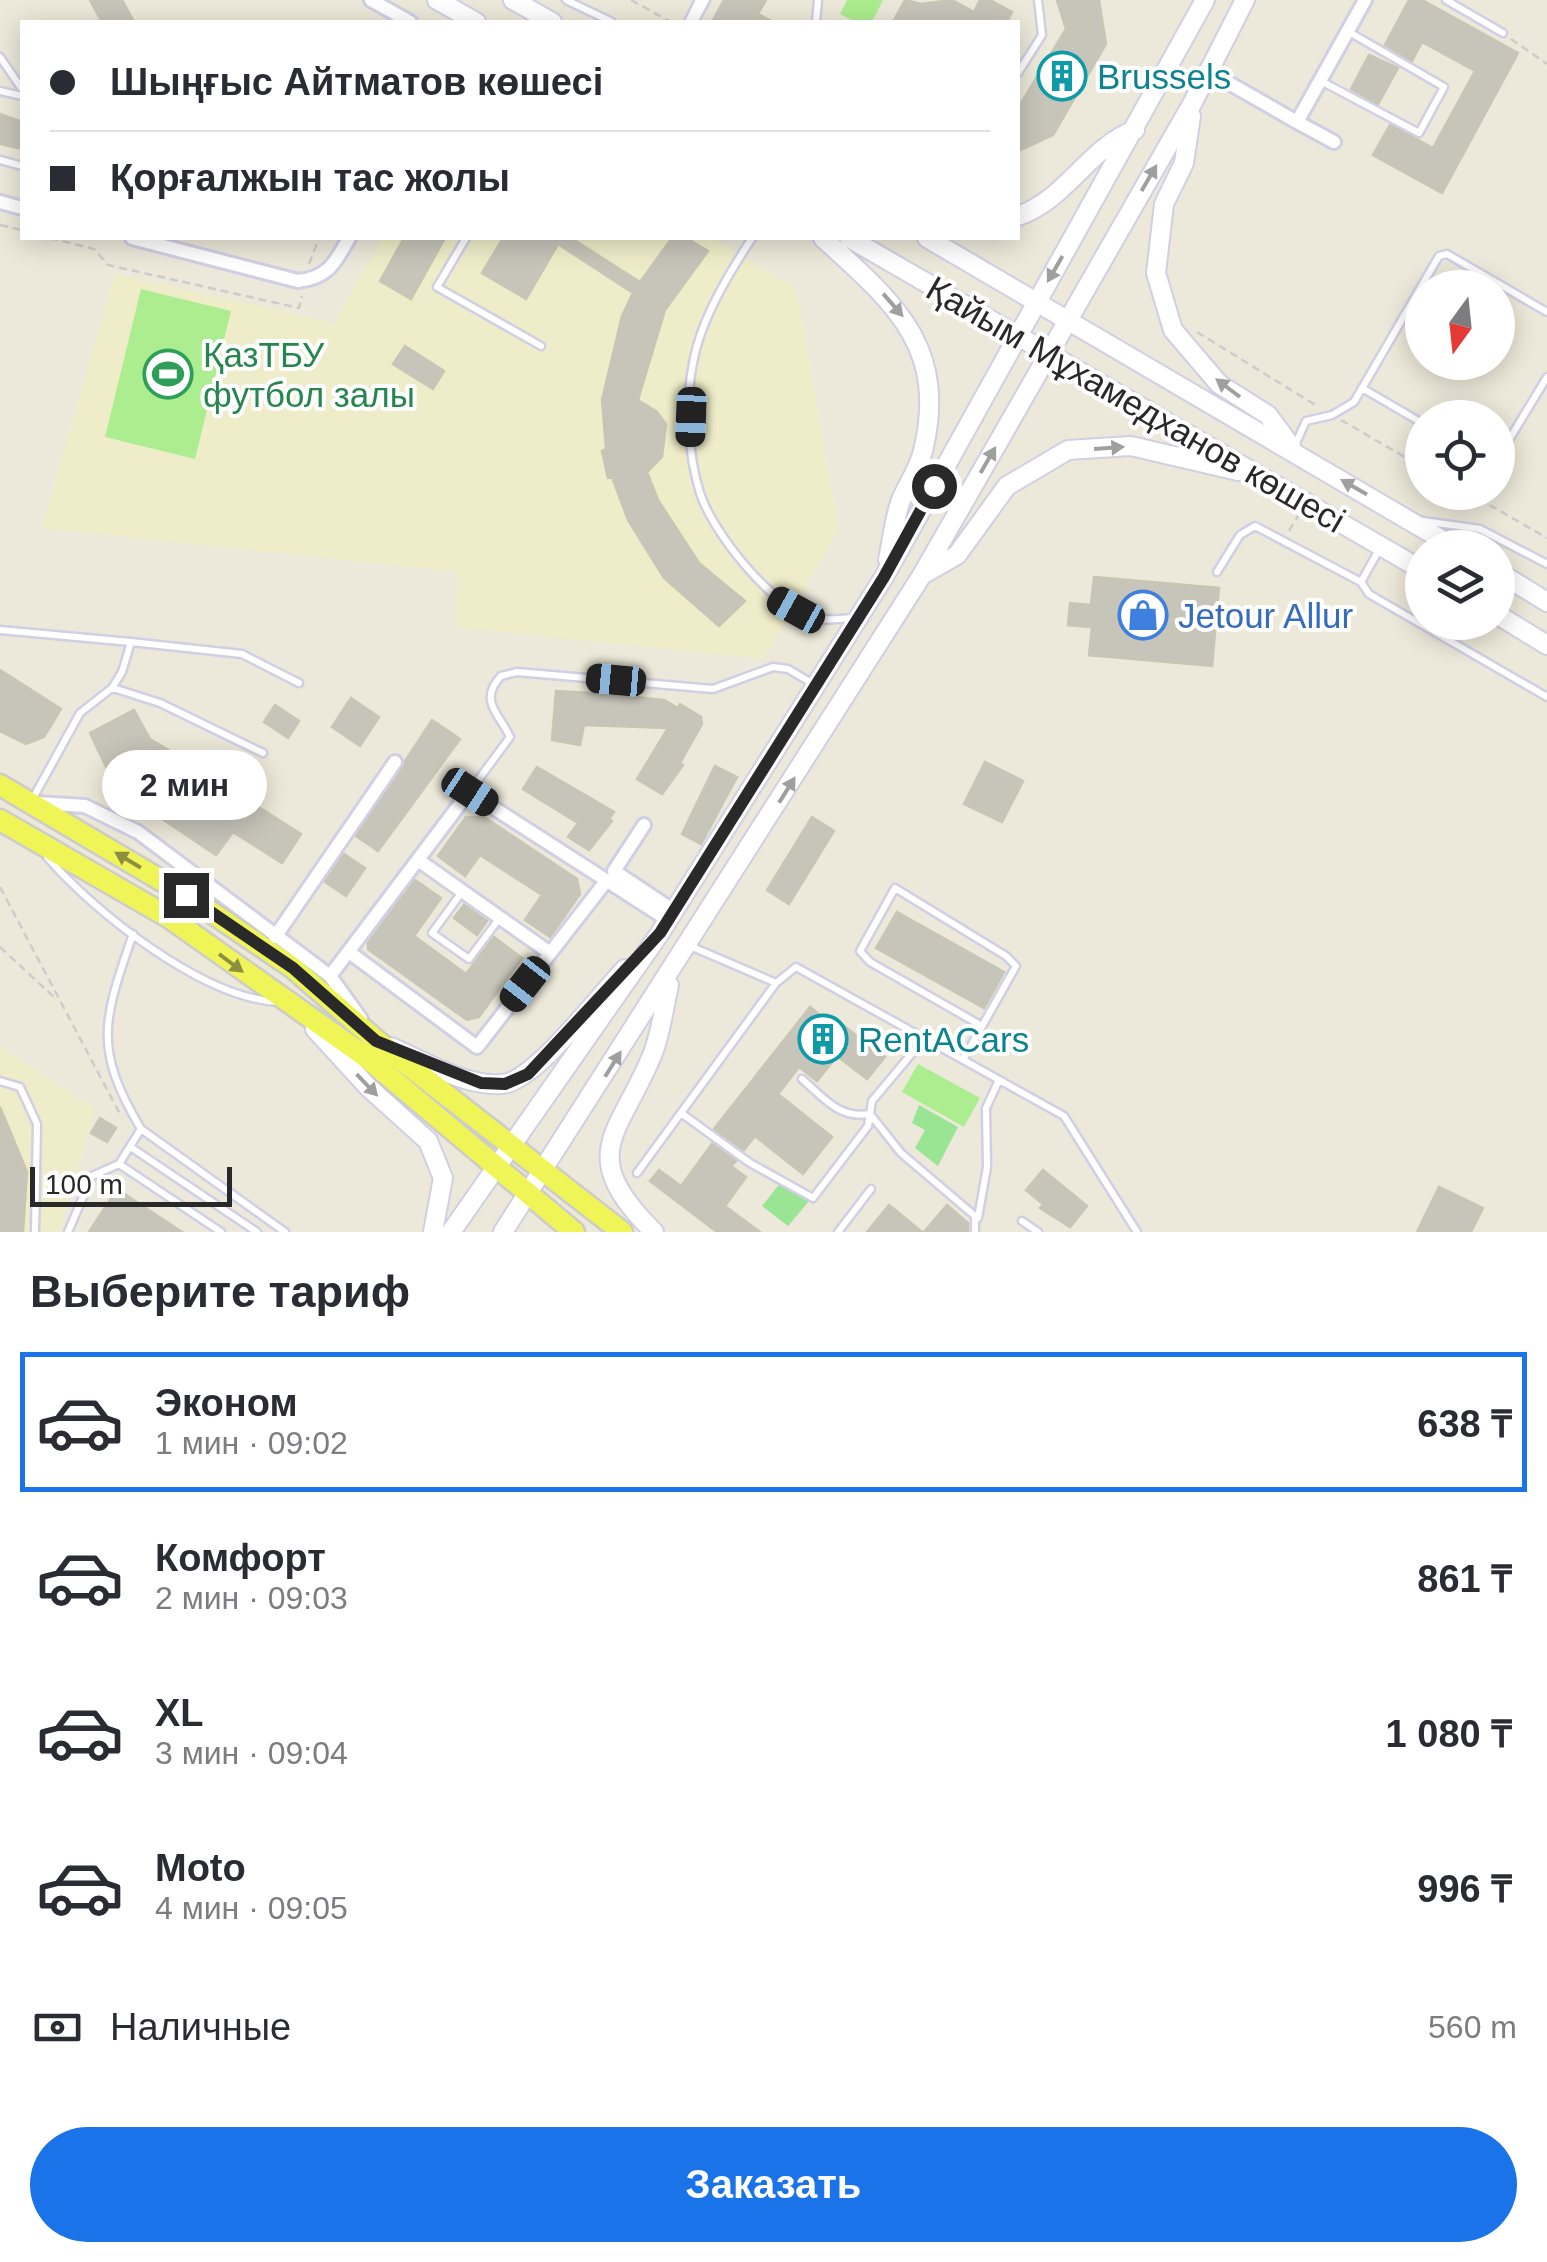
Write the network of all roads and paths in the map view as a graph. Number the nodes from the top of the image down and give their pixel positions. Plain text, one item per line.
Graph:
1 (371, 0) edge
2 (437, 0) edge
3 (513, 0) edge
4 (566, 0) edge
5 (631, 0) edge
6 (1038, 0) edge
7 (1245, 0) edge
8 (1365, 0) edge
9 (1446, 0) edge
10 (1198, 2) edge
11 (538, 9) edge
12 (406, 20) edge
13 (472, 20) edge
14 (608, 20) edge
15 (667, 20) edge
16 (1347, 32) junction
17 (1502, 33) joint
18 (0, 57) edge
19 (1547, 64) edge
20 (1020, 70) edge
21 (1206, 70) junction
22 (1320, 81) junction
23 (20, 89) edge
24 (1192, 104) junction
25 (1297, 122) junction
26 (1135, 130) junction
27 (1334, 142) dead end
28 (1020, 215) edge
29 (58, 240) edge
30 (140, 240) edge
31 (318, 240) edge
32 (348, 240) edge
33 (465, 240) edge
34 (751, 240) edge
35 (825, 240) edge
36 (852, 240) edge
37 (929, 240) edge
38 (306, 280) junction
39 (1036, 303) junction
40 (1547, 312) edge
41 (1067, 321) junction
42 (1188, 324) dead end
43 (1018, 336) junction
44 (541, 346) dead end
45 (1049, 354) junction
46 (1547, 377) edge
47 (1362, 388) junction
48 (1405, 413) edge
49 (1332, 415) junction
50 (1515, 430) edge
51 (1298, 454) junction
52 (1405, 457) edge
53 (1264, 478) junction
54 (1306, 502) junction
55 (1498, 510) edge
56 (1410, 520) junction
57 (1426, 530) edge
58 (1547, 538) edge
59 (1282, 541) junction
60 (1381, 546) junction
61 (1405, 560) edge
62 (1547, 564) edge
63 (1218, 572) dead end
64 (922, 575) junction
65 (884, 577) junction
66 (1362, 582) junction
67 (1515, 582) edge
68 (1547, 602) edge
69 (858, 618) junction
70 (1515, 625) edge
71 (0, 630) edge
72 (131, 642) junction
73 (1547, 645) edge
74 (299, 683) dead end
75 (816, 686) junction
76 (112, 688) junction
77 (1547, 697) edge
78 (263, 752) dead end
79 (395, 762) dead end
80 (0, 784) edge
81 (470, 792) junction
82 (32, 802) junction
83 (0, 820) edge
84 (644, 825) dead end
85 (28, 836) junction
86 (418, 860) junction
87 (606, 880) junction
88 (0, 887) edge
89 (462, 892) junction
90 (500, 918) junction
91 (667, 921) junction
92 (133, 934) junction
93 (275, 937) junction
94 (689, 946) junction
95 (0, 948) edge
96 (349, 952) junction
97 (550, 954) junction
98 (672, 972) junction
99 (330, 976) junction
100 (776, 983) junction
101 (61, 1004) junction
102 (292, 1008) junction
103 (982, 1026) junction
104 (924, 1038) junction
105 (376, 1041) junction
106 (963, 1060) junction
107 (802, 1079) dead end
108 (999, 1080) junction
109 (0, 1081) edge
110 (681, 1114) junction
111 (870, 1114) junction
112 (122, 1117) dead end
113 (141, 1130) junction
114 (513, 1146) junction
115 (132, 1148) junction
116 (119, 1164) junction
117 (499, 1166) junction
118 (545, 1169) junction
119 (638, 1173) dead end
120 (871, 1188) dead end
121 (529, 1192) junction
122 (1022, 1221) dead end
123 (976, 1230) edge
124 (36, 1232) edge
125 (68, 1232) edge
126 (221, 1232) edge
127 (257, 1232) edge
128 (285, 1232) edge
129 (433, 1232) edge
130 (451, 1232) edge
131 (502, 1232) edge
132 (574, 1232) edge
133 (622, 1232) edge
134 (654, 1232) edge
135 (838, 1232) edge
136 (1038, 1232) edge
137 (1137, 1232) edge

1 - 12 street
2 - 13 main road
3 - 11 main road
4 - 14 lane
5 - 15 path
6 - 20 lane
7 - 21 main road
8 - 16 street
9 - 17 lane
10 - 26 main road
16 - 22 street
16 - 22 lane
17 - 19 path
18 - 23 lane
21 - 24 main road
21 - 25 street
22 - 25 street
41 -> 24 main road
51 -> 24 main road
25 - 27 street
26 - 28 main road
26 -> 39 main road
29 - 38 path
30 - 38 street
31 - 38 path
32 - 38 street
33 - 44 lane
34 - 69 lane
35 -> 65 main road
36 - 43 main road, Қайым Мұхамедханов көшесі
37 - 39 main road, Қайым Мұхамедханов көшесі
39 - 41 main road, Қайым Мұхамедханов көшесі
39 - 43 main road
40 - 47 lane
41 - 45 main road
41 - 51 main road, Қайым Мұхамедханов көшесі
42 - 49 path
43 - 45 main road, Қайым Мұхамедханов көшесі
43 - 65 main road
45 - 53 main road, Қайым Мұхамедханов көшесі
64 -> 45 main road
46 - 50 lane
47 - 48 lane
47 - 49 lane
49 - 51 lane
49 - 52 path
56 -> 51 main road, Қайым Мұхамедханов көшесі
53 - 54 main road, Қайым Мұхамедханов көшесі
64 -> 53 main road
54 - 59 path
54 - 60 main road, Қайым Мұхамедханов көшесі
55 - 58 path
56 - 57 main road, Қайым Мұхамедханов көшесі
56 - 62 lane
59 - 63 lane
59 - 66 lane
60 - 61 main road, Қайым Мұхамедханов көшесі
60 - 66 lane
94 -> 64 main road
65 - 69 main road
66 - 77 lane
67 - 68 main road
69 - 75 main road
70 - 73 main road
71 - 72 lane
72 - 74 lane
72 - 76 lane
75 - 81 lane
75 - 91 main road
76 - 78 lane
76 - 82 lane
79 - 93 street
80 - 82 main road
81 - 86 street
81 - 87 street
82 - 93 street
105 -> 82 main road
83 - 85 main road
84 - 91 street
85 - 92 lane
85 -> 102 main road
86 - 89 street
86 - 96 street
87 - 91 street
87 - 97 street
88 - 101 path
89 - 90 street
89 - 90 lane
90 - 97 street
91 - 105 main road
91 - 114 main road
92 - 102 lane
92 - 113 lane
93 - 99 street
94 - 98 main road
94 - 100 lane
95 - 101 path
96 - 97 street
96 - 99 street
118 -> 98 main road
98 - 134 main road
99 - 105 street
100 - 104 lane
100 - 110 lane
101 - 112 path
102 - 117 main road
102 -> 129 main road
103 - 103 lane
103 - 106 lane
104 - 106 lane
104 - 111 lane
105 - 114 main road
106 - 108 lane
107 - 111 lane
108 - 123 lane
108 - 137 lane
109 - 124 lane
110 - 111 lane
110 - 119 lane
111 - 123 lane
113 - 115 lane
113 - 128 lane
114 - 117 main road
114 - 118 main road
115 - 116 lane
115 - 127 lane
116 - 125 lane
116 - 126 lane
117 - 121 main road
117 - 130 main road
118 - 121 main road
118 - 133 main road
120 - 135 lane
121 - 131 main road
121 - 132 main road
122 - 136 lane

